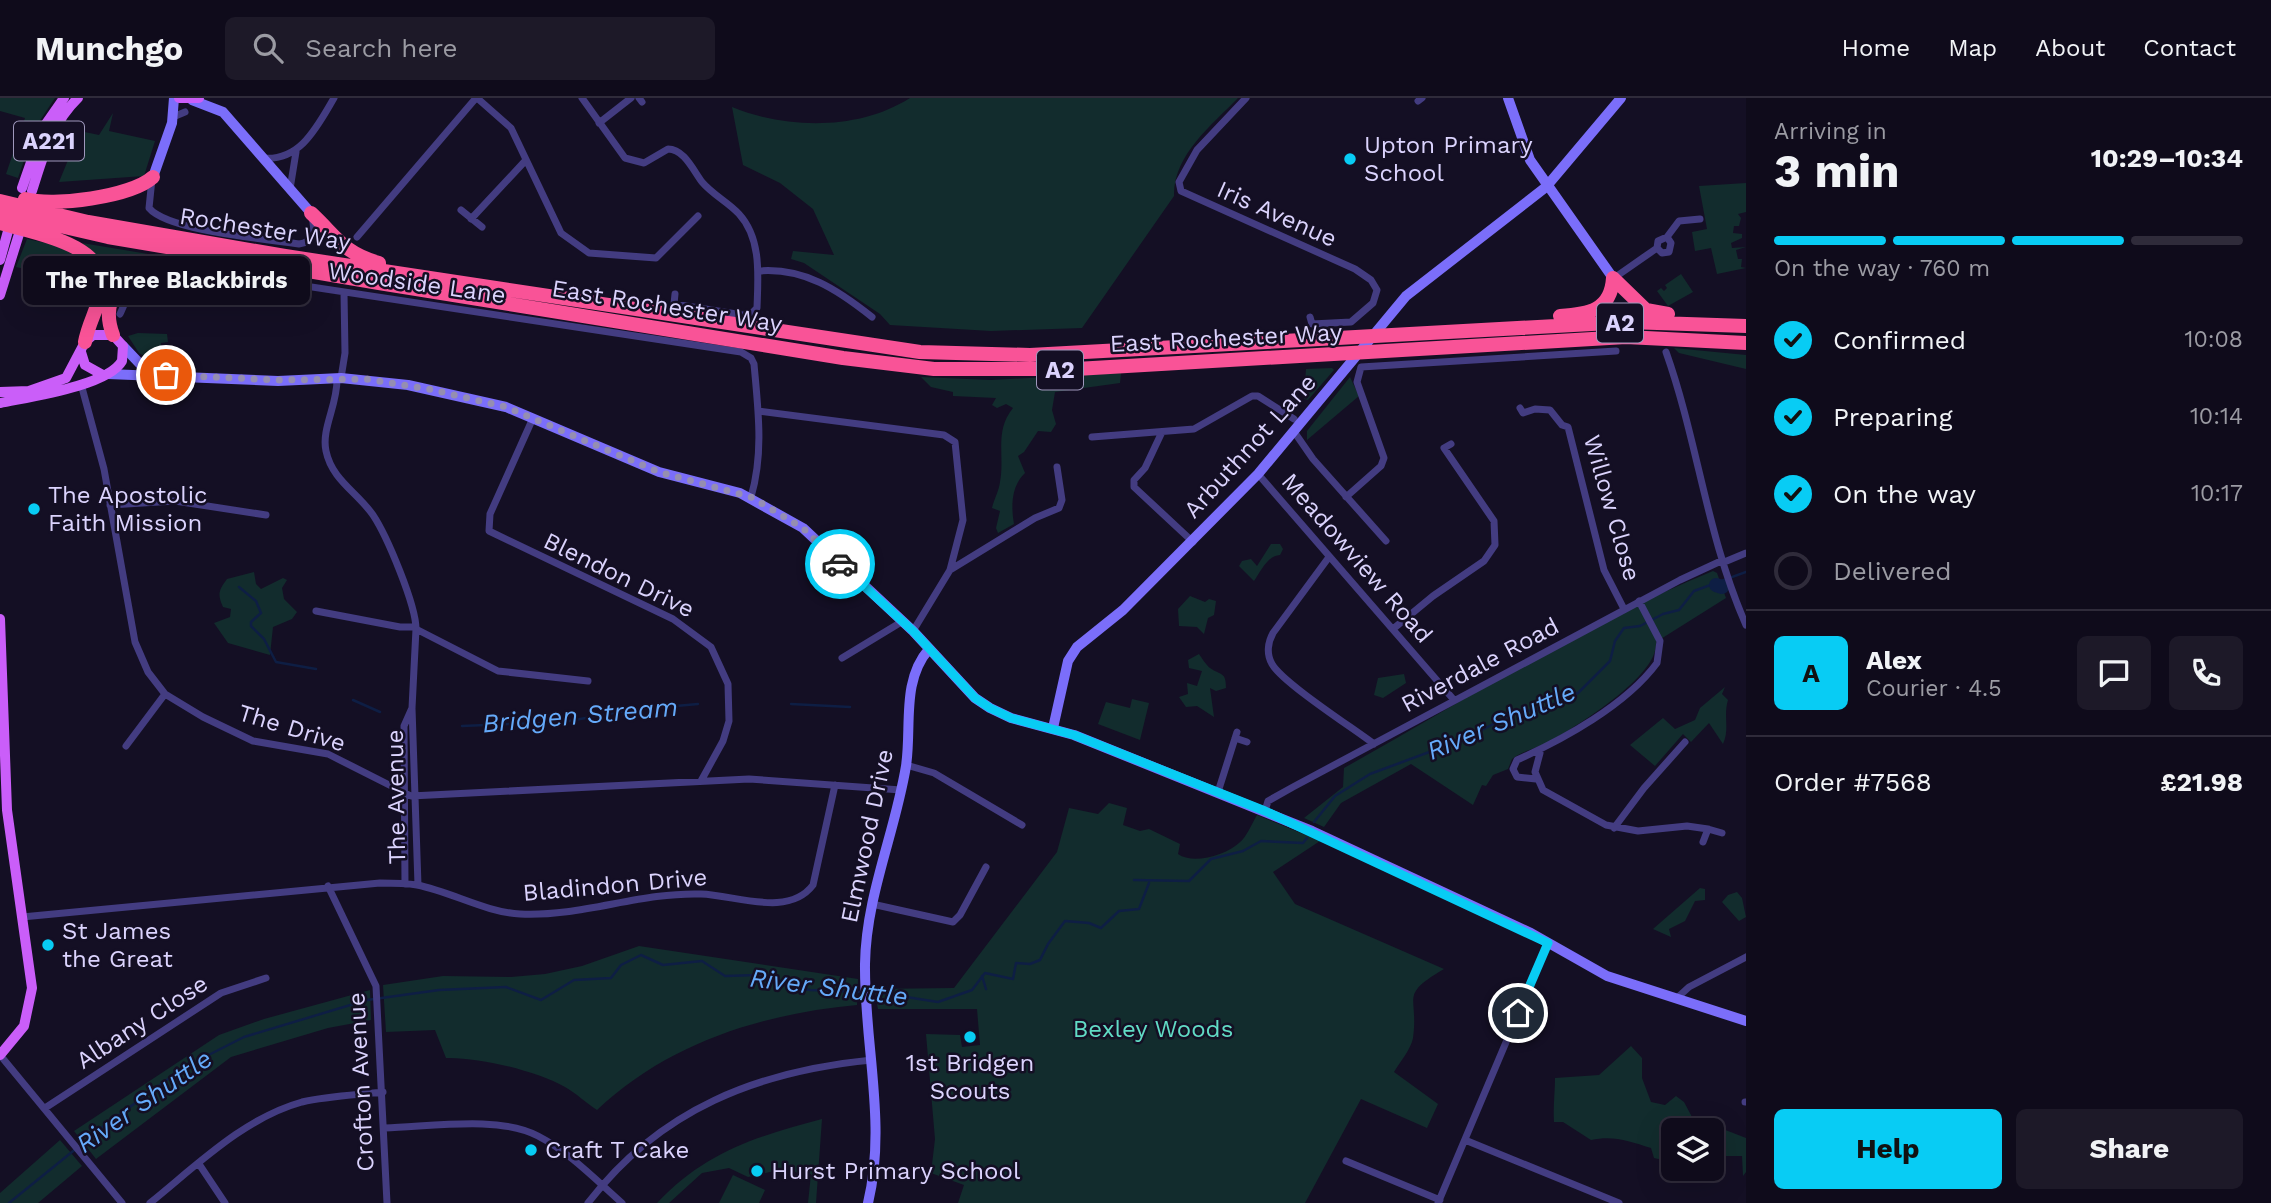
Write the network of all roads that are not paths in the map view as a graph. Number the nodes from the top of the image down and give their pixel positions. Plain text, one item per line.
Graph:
1 (64, 98) edge
2 (78, 98) edge
3 (176, 98) edge
4 (219, 98) edge
5 (334, 98) edge
6 (476, 98) edge
7 (582, 98) edge
8 (631, 98) edge
9 (1246, 98) edge
10 (1508, 98) edge
11 (1621, 98) edge
12 (196, 99) edge
13 (185, 111) dead end
14 (223, 112) junction
15 (173, 117) junction
16 (599, 123) junction
17 (296, 152) junction
18 (261, 158) junction
19 (526, 160) junction
20 (153, 177) junction
21 (1546, 187) junction
22 (290, 189) junction
23 (0, 192) edge
24 (0, 201) edge
25 (461, 210) dead end
26 (0, 212) edge
27 (311, 213) junction
28 (698, 216) dead end
29 (471, 219) junction
30 (1700, 219) dead end
31 (482, 227) dead end
32 (9, 229) edge
33 (357, 237) dead end
34 (1667, 237) junction
35 (1657, 248) junction
36 (0, 260) edge
37 (758, 271) junction
38 (1613, 278) junction
39 (379, 283) junction
40 (344, 293) junction
41 (524, 293) junction
42 (675, 294) dead end
43 (0, 295) edge
44 (120, 314) dead end
45 (872, 317) dead end
46 (1310, 317) dead end
47 (1746, 317) edge
48 (1746, 326) edge
49 (1494, 327) junction
50 (113, 335) junction
51 (1746, 343) edge
52 (123, 346) junction
53 (83, 347) junction
54 (1616, 351) dead end
55 (1666, 352) dead end
56 (1522, 356) junction
57 (1524, 367) dead end
58 (106, 374) junction
59 (166, 375) junction
60 (339, 378) junction
61 (81, 384) junction
62 (0, 393) edge
63 (0, 404) edge
64 (758, 411) junction
65 (1523, 413) dead end
66 (533, 418) junction
67 (1294, 419) dead end
68 (1162, 432) junction
69 (1295, 433) junction
70 (1091, 437) dead end
71 (1444, 448) dead end
72 (1057, 467) dead end
73 (1258, 474) junction
74 (751, 497) junction
75 (1346, 497) junction
76 (110, 505) junction
77 (266, 515) dead end
78 (1386, 541) dead end
79 (1193, 542) junction
80 (1746, 552) edge
81 (1329, 556) junction
82 (1722, 562) junction
83 (950, 570) junction
84 (1639, 601) junction
85 (1624, 609) junction
86 (316, 611) dead end
87 (1743, 611) edge
88 (0, 620) edge
89 (903, 621) junction
90 (1746, 625) edge
91 (416, 628) junction
92 (1393, 629) junction
93 (913, 631) junction
94 (929, 649) junction
95 (842, 658) dead end
96 (588, 681) dead end
97 (165, 694) junction
98 (1454, 700) junction
99 (412, 708) junction
100 (1053, 728) junction
101 (1247, 742) dead end
102 (1374, 744) junction
103 (126, 746) dead end
104 (1684, 748) dead end
105 (1541, 752) junction
106 (906, 765) junction
107 (1535, 779) junction
108 (701, 781) junction
109 (835, 785) junction
110 (901, 790) junction
111 (1218, 792) junction
112 (404, 793) junction
113 (417, 796) junction
114 (1265, 811) junction
115 (1022, 825) dead end
116 (4, 826) edge
117 (1614, 828) junction
118 (1708, 829) junction
119 (1722, 833) dead end
120 (1703, 842) dead end
121 (986, 867) dead end
122 (405, 884) junction
123 (328, 886) junction
124 (418, 886) junction
125 (872, 904) junction
126 (22, 917) junction
127 (1548, 943) junction
128 (1746, 957) edge
129 (266, 978) dead end
130 (1677, 998) junction
131 (1746, 1021) edge
132 (0, 1055) edge
133 (872, 1060) junction
134 (383, 1092) junction
135 (45, 1108) junction
136 (385, 1128) junction
137 (1465, 1140) junction
138 (1346, 1161) dead end
139 (199, 1164) junction
140 (602, 1185) junction
141 (1439, 1201) edge
142 (122, 1203) edge
143 (150, 1203) edge
144 (225, 1203) edge
145 (387, 1203) edge
146 (588, 1203) edge
147 (622, 1203) edge
148 (868, 1203) edge
149 (1619, 1203) edge

1 - 2 main road, A221
3 - 12 main road
3 - 15 street
4 - 14 street
5 - 17 street
6 - 19 street
6 - 33 street
7 - 16 street
8 - 16 street
9 - 46 street, Iris Avenue
10 - 21 street
11 - 21 street, Arbuthnot Lane
12 - 14 street
13 - 15 street
14 - 18 street
15 - 20 street
16 - 37 street
17 - 18 street
17 - 22 street
18 - 22 street
19 - 28 street
19 - 29 street
20 - 23 highway
20 - 27 street
21 - 38 street
21 - 69 street, Arbuthnot Lane
22 - 27 street
24 - 41 highway, Rochester Way / A2
25 - 29 street
26 - 39 highway, Rochester Way / A2
27 - 41 highway
29 - 31 street
30 - 34 street
32 - 36 main road
32 - 43 main road
32 - 53 highway
34 - 35 street
34 - 35 street
35 - 38 street
37 - 42 street
37 - 45 street
38 - 47 highway, A2
38 - 49 highway, A2
39 - 50 highway
39 - 51 highway, East Rochester Way / A2
40 - 44 street, Woodside Lane
40 - 60 street, The Avenue
40 - 64 street, Woodside Lane
41 - 49 highway, East Rochester Way / A2
48 - 49 highway, East Rochester Way / A2
50 - 52 main road
50 - 53 main road
52 - 58 main road
52 - 59 street
53 - 58 main road
53 - 62 main road
54 - 56 street
55 - 82 street
56 - 57 street
56 - 75 street
58 - 59 street
58 - 61 main road
59 - 60 street
60 - 66 street
60 - 91 street, The Avenue
61 - 63 main road
61 - 76 street, The Drive
64 - 74 street, Woodside Lane
64 - 83 street
65 - 85 street, Willow Close
66 - 74 street
66 - 108 street, Blendon Drive
67 - 68 street
68 - 70 street
68 - 79 street
69 - 73 street, Arbuthnot Lane
69 - 75 street
71 - 92 street
72 - 83 street
73 - 79 street, Arbuthnot Lane
73 - 81 street, Meadowview Road
74 - 89 street
75 - 78 street
76 - 77 street
76 - 97 street, The Drive
79 - 100 street, Arbuthnot Lane
80 - 82 street, Riverdale Road
81 - 92 street, Meadowview Road
81 - 102 street
82 - 84 street, Riverdale Road
82 - 87 street
83 - 93 street
84 - 85 street, Riverdale Road
84 - 105 street
85 - 98 street, Riverdale Road
86 - 91 street
87 - 90 street
88 - 116 main road
89 - 93 street
89 - 95 street
91 - 96 street
91 - 99 street, The Avenue
92 - 98 street, Meadowview Road
93 - 94 street
94 - 100 street
94 - 106 street, Elmwood Drive
97 - 103 street
97 - 112 street, The Drive
98 - 102 street, Riverdale Road
99 - 112 street, The Avenue
99 - 113 street, The Avenue
100 - 111 street
101 - 111 street
102 - 114 street, Riverdale Road
104 - 117 street
105 - 107 street
105 - 107 street
106 - 110 street, Elmwood Drive
106 - 115 street
107 - 117 street
108 - 109 street, The Drive
108 - 113 street, The Drive
109 - 110 street, The Drive
109 - 124 street, Bladindon Drive
110 - 125 street, Elmwood Drive
111 - 114 street
112 - 113 street, The Drive
112 - 122 street, The Avenue
113 - 124 street, The Avenue
114 - 127 street
116 - 126 main road
117 - 118 street
118 - 119 street
118 - 120 street
121 - 125 street
122 - 123 street, Bladindon Drive
122 - 124 street, Bladindon Drive
123 - 126 street, Bladindon Drive
123 - 134 street, Crofton Avenue
125 - 133 street, Elmwood Drive
126 - 132 main road
127 - 130 street
127 - 137 street
128 - 130 street
129 - 135 street, Albany Close
130 - 131 street
132 - 135 street
133 - 140 street
133 - 148 street, Elmwood Drive
134 - 136 street, Crofton Avenue
134 - 139 street
135 - 142 street
136 - 140 street
136 - 145 street, Crofton Avenue
137 - 141 street
137 - 149 street
138 - 141 street
139 - 143 street
139 - 144 street
140 - 146 street
140 - 147 street

